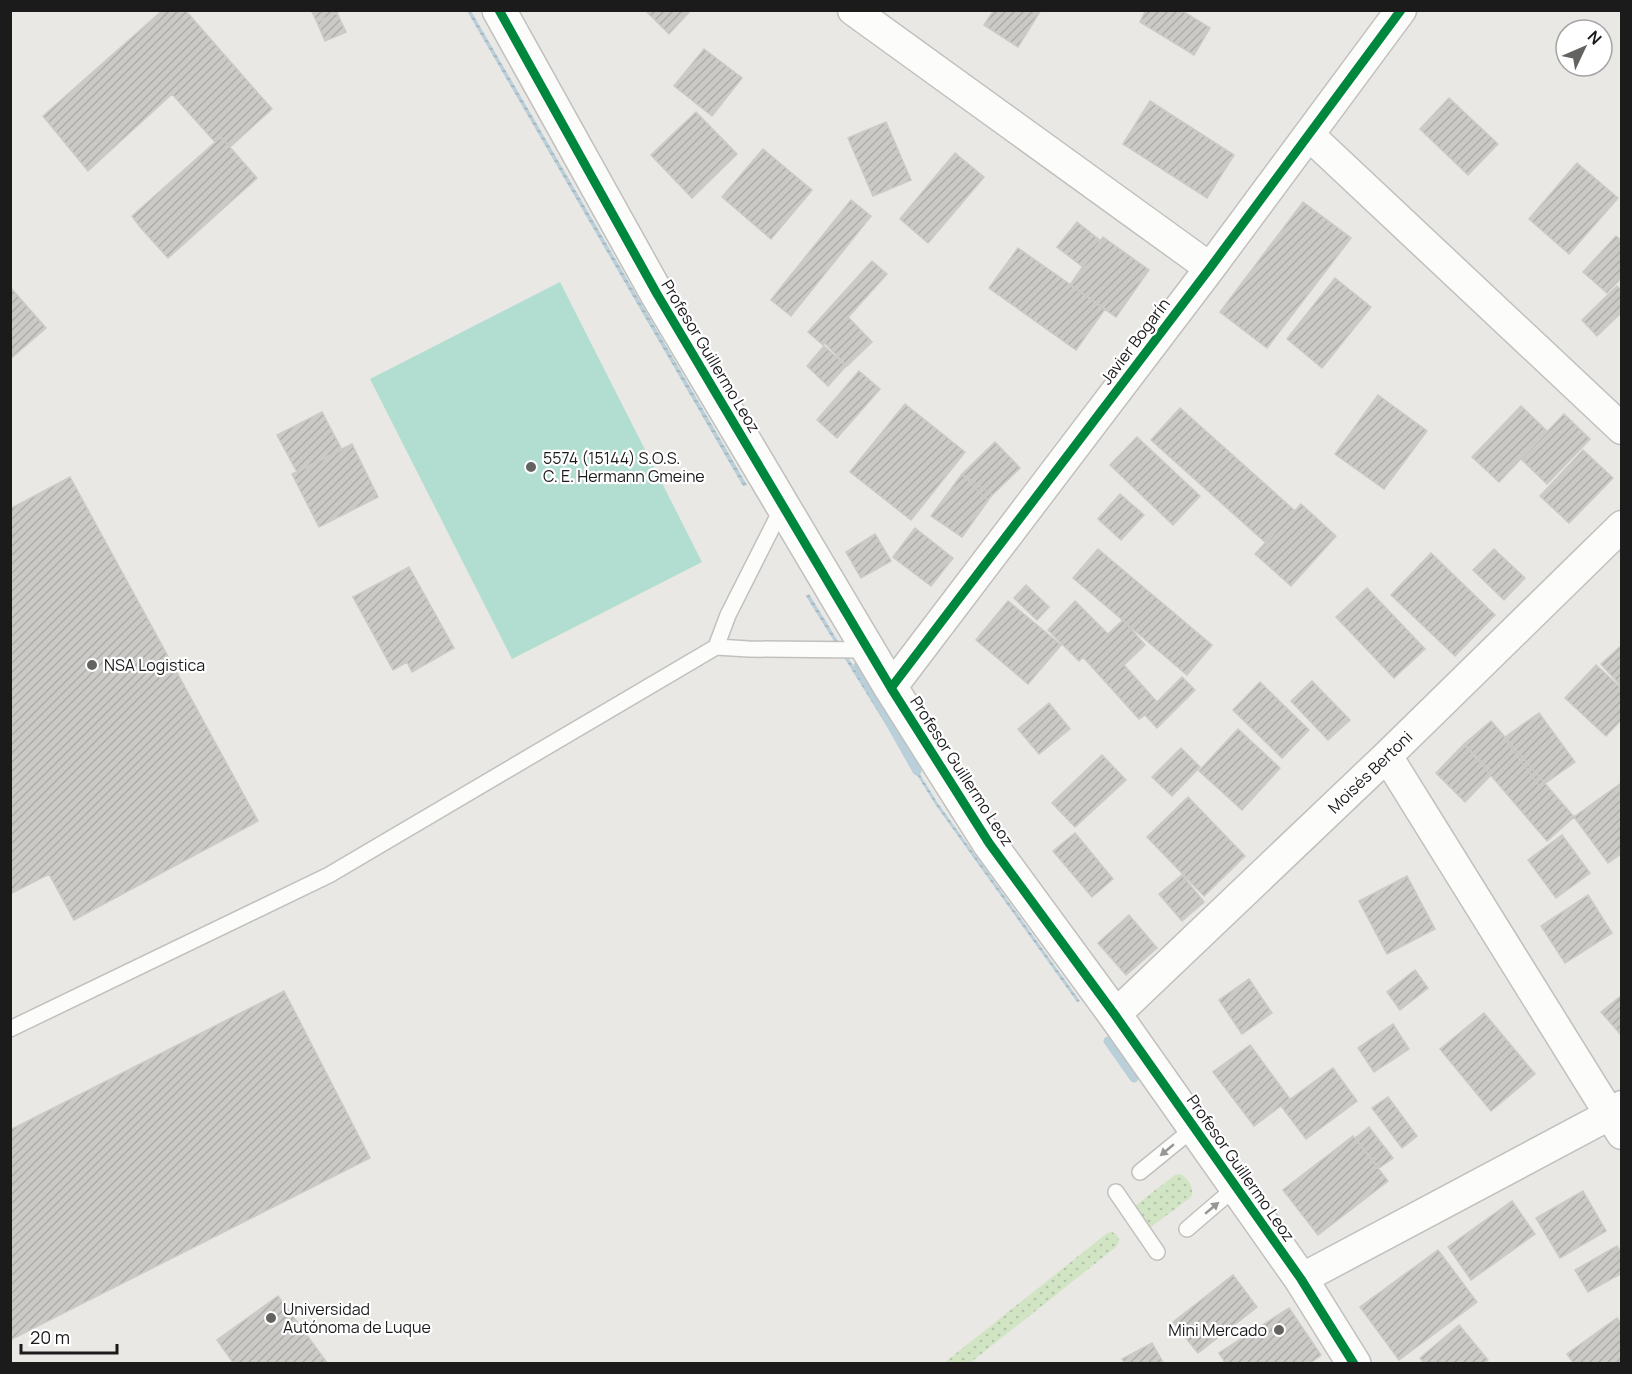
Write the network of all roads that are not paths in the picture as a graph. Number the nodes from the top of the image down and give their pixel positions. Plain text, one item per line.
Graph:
1 (499, 10) edge
2 (853, 10) edge
3 (1401, 10) edge
4 (1308, 135) junction
5 (1210, 268) junction
6 (1622, 429) edge
7 (783, 507) junction
8 (1622, 526) edge
9 (716, 647) junction
10 (868, 650) junction
11 (891, 688) junction
12 (1388, 756) junction
13 (1115, 1014) junction
14 (10, 1029) edge
15 (1617, 1118) edge
16 (1194, 1128) junction
17 (1140, 1172) dead end
18 (1236, 1188) junction
19 (1116, 1192) dead end
20 (1187, 1229) dead end
21 (1157, 1252) dead end
22 (1301, 1279) junction
23 (1352, 1363) edge

1 - 7 street, Profesor Guillermo Leoz
2 - 5 street
3 - 4 street, Javier Bogarín
4 - 5 street, Javier Bogarín
4 - 6 street
5 - 11 street, Javier Bogarín
7 - 9 lane
7 - 10 street, Profesor Guillermo Leoz
8 - 12 street, Moisés Bertoni
9 - 10 lane
9 - 14 lane
10 - 11 street, Profesor Guillermo Leoz
11 - 13 street, Profesor Guillermo Leoz
12 - 13 street, Moisés Bertoni
12 - 15 street
13 - 16 street, Profesor Guillermo Leoz
15 - 22 street
16 -> 17 lane
16 - 18 street, Profesor Guillermo Leoz
20 -> 18 lane
18 - 22 street, Profesor Guillermo Leoz
19 - 21 lane
22 - 23 street, Profesor Guillermo Leoz

